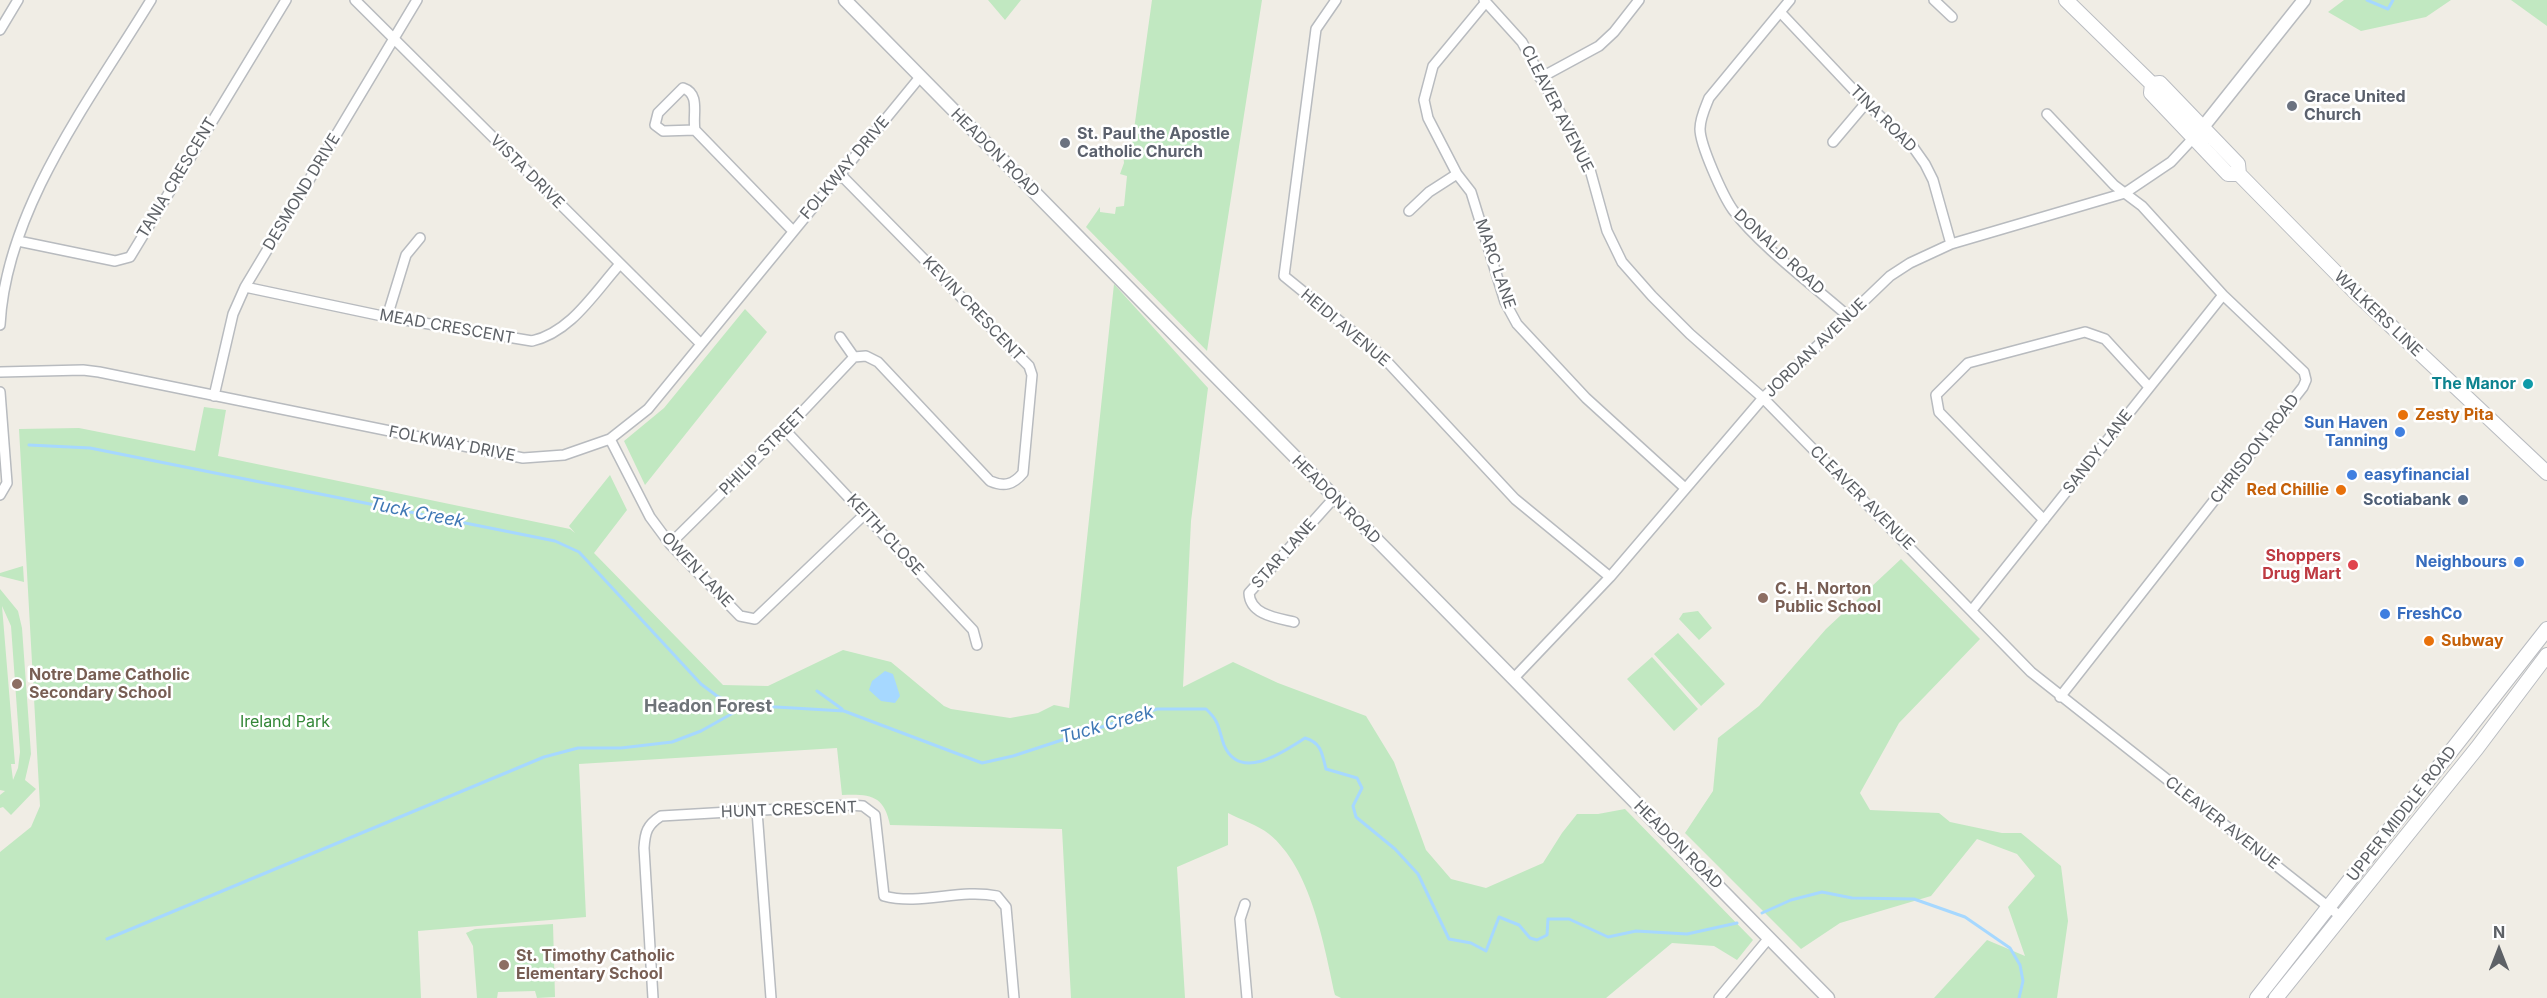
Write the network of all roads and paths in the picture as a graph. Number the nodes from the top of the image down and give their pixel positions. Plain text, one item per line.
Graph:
1 (18, 0) edge
2 (150, 0) edge
3 (285, 0) edge
4 (355, 0) edge
5 (417, 0) edge
6 (846, 0) edge
7 (1336, 0) edge
8 (1639, 0) edge
9 (1790, 0) edge
10 (1934, 0) edge
11 (2066, 0) edge
12 (2304, 0) edge
13 (1485, 1) edge
14 (1781, 14) junction
15 (1952, 17) dead end
16 (0, 30) edge
17 (394, 40) junction
18 (920, 77) junction
19 (1540, 78) junction
20 (1866, 103) junction
21 (2047, 114) dead end
22 (695, 130) junction
23 (2198, 132) junction
24 (1833, 142) dead end
25 (1457, 174) junction
26 (841, 175) junction
27 (2125, 193) junction
28 (1409, 211) dead end
29 (793, 231) junction
30 (420, 238) dead end
31 (18, 241) junction
32 (1950, 244) junction
33 (620, 264) junction
34 (245, 287) junction
35 (2223, 295) junction
36 (1848, 316) junction
37 (387, 317) junction
38 (0, 326) edge
39 (840, 338) dead end
40 (700, 344) junction
41 (854, 357) junction
42 (0, 372) edge
43 (2150, 387) junction
44 (0, 392) edge
45 (214, 396) junction
46 (1763, 399) junction
47 (785, 430) junction
48 (610, 439) junction
49 (2547, 473) edge
50 (1685, 488) junction
51 (0, 495) edge
52 (1334, 498) junction
53 (866, 513) junction
54 (2044, 520) junction
55 (670, 544) junction
56 (1610, 577) junction
57 (1972, 610) junction
58 (1294, 622) dead end
59 (2547, 629) edge
60 (977, 645) dead end
61 (2547, 655) edge
62 (2512, 670) junction
63 (1513, 680) junction
64 (2060, 698) junction
65 (2493, 698) junction
66 (2501, 715) junction
67 (2477, 748) junction
68 (2450, 752) junction
69 (757, 811) junction
70 (1245, 904) dead end
71 (2335, 912) junction
72 (1769, 938) junction
73 (653, 998) edge
74 (771, 998) edge
75 (1014, 998) edge
76 (1247, 998) edge
77 (1719, 998) edge
78 (1828, 998) edge
79 (2257, 998) edge
80 (2276, 998) edge

1 - 16 street
2 - 31 street
3 - 31 street, TANIA CRESCENT
4 - 17 street, VISTA DRIVE
5 - 17 street, DESMOND DRIVE
6 - 18 street, HEADON ROAD
7 - 56 street, HEIDI AVENUE
8 - 19 street
9 - 14 street, DONALD ROAD
10 - 15 street
11 - 23 main road, WALKERS LINE
12 - 23 street
13 - 19 street, CLEAVER AVENUE
13 - 25 street, MARC LANE
14 - 20 street, TINA ROAD
14 - 36 street, DONALD ROAD
17 - 33 street, VISTA DRIVE
17 - 34 street, DESMOND DRIVE
18 - 26 street, FOLKWAY DRIVE
18 - 52 street, HEADON ROAD
19 - 46 street, CLEAVER AVENUE
20 - 24 street
20 - 32 street, TINA ROAD
21 - 27 street, CHRISDON ROAD
22 - 22 street
22 - 29 street
23 - 27 street, JORDAN AVENUE
23 - 49 main road, WALKERS LINE
25 - 28 street
25 - 50 street, MARC LANE
26 - 29 street, FOLKWAY DRIVE
26 - 41 street, KEVIN CRESCENT
27 - 32 street, JORDAN AVENUE
27 - 35 street, CHRISDON ROAD
29 - 40 street, FOLKWAY DRIVE
30 - 37 street
31 - 38 street
32 - 36 street, JORDAN AVENUE
33 - 37 street, MEAD CRESCENT
33 - 40 street, VISTA DRIVE
34 - 37 street, MEAD CRESCENT
34 - 45 street, DESMOND DRIVE
35 - 43 street, SANDY LANE
35 - 64 street, CHRISDON ROAD
36 - 46 street, JORDAN AVENUE
39 - 41 street
40 - 48 street, FOLKWAY DRIVE
41 - 47 street, PHILIP STREET
42 - 45 street, FOLKWAY DRIVE
43 - 54 street, SANDY LANE
43 - 54 street
44 - 51 street
45 - 48 street, FOLKWAY DRIVE
46 - 50 street, JORDAN AVENUE
46 - 57 street, CLEAVER AVENUE
47 - 53 street, KEITH CLOSE
47 - 55 street, PHILIP STREET
48 - 55 street, OWEN LANE
50 - 56 street, JORDAN AVENUE
52 - 58 street, STAR LANE
52 - 63 street, HEADON ROAD
53 - 55 street, OWEN LANE
53 - 60 street, KEITH CLOSE
54 - 57 street, SANDY LANE
56 - 63 street, JORDAN AVENUE
57 - 64 street, CLEAVER AVENUE
59 - 62 main road, UPPER MIDDLE ROAD
61 - 66 main road, UPPER MIDDLE ROAD
62 - 65 main road, UPPER MIDDLE ROAD
62 - 66 main road
63 - 72 street, HEADON ROAD
64 - 71 street, CLEAVER AVENUE
65 - 67 main road
65 - 68 main road, UPPER MIDDLE ROAD
66 - 67 main road, UPPER MIDDLE ROAD
67 - 68 main road
67 - 71 main road, UPPER MIDDLE ROAD
68 - 71 main road, UPPER MIDDLE ROAD
69 - 73 street, HUNT CRESCENT
69 - 74 street
69 - 75 street, HUNT CRESCENT
70 - 76 street
71 - 79 main road, UPPER MIDDLE ROAD
71 - 80 main road, UPPER MIDDLE ROAD
72 - 77 street
72 - 78 street, HEADON ROAD

